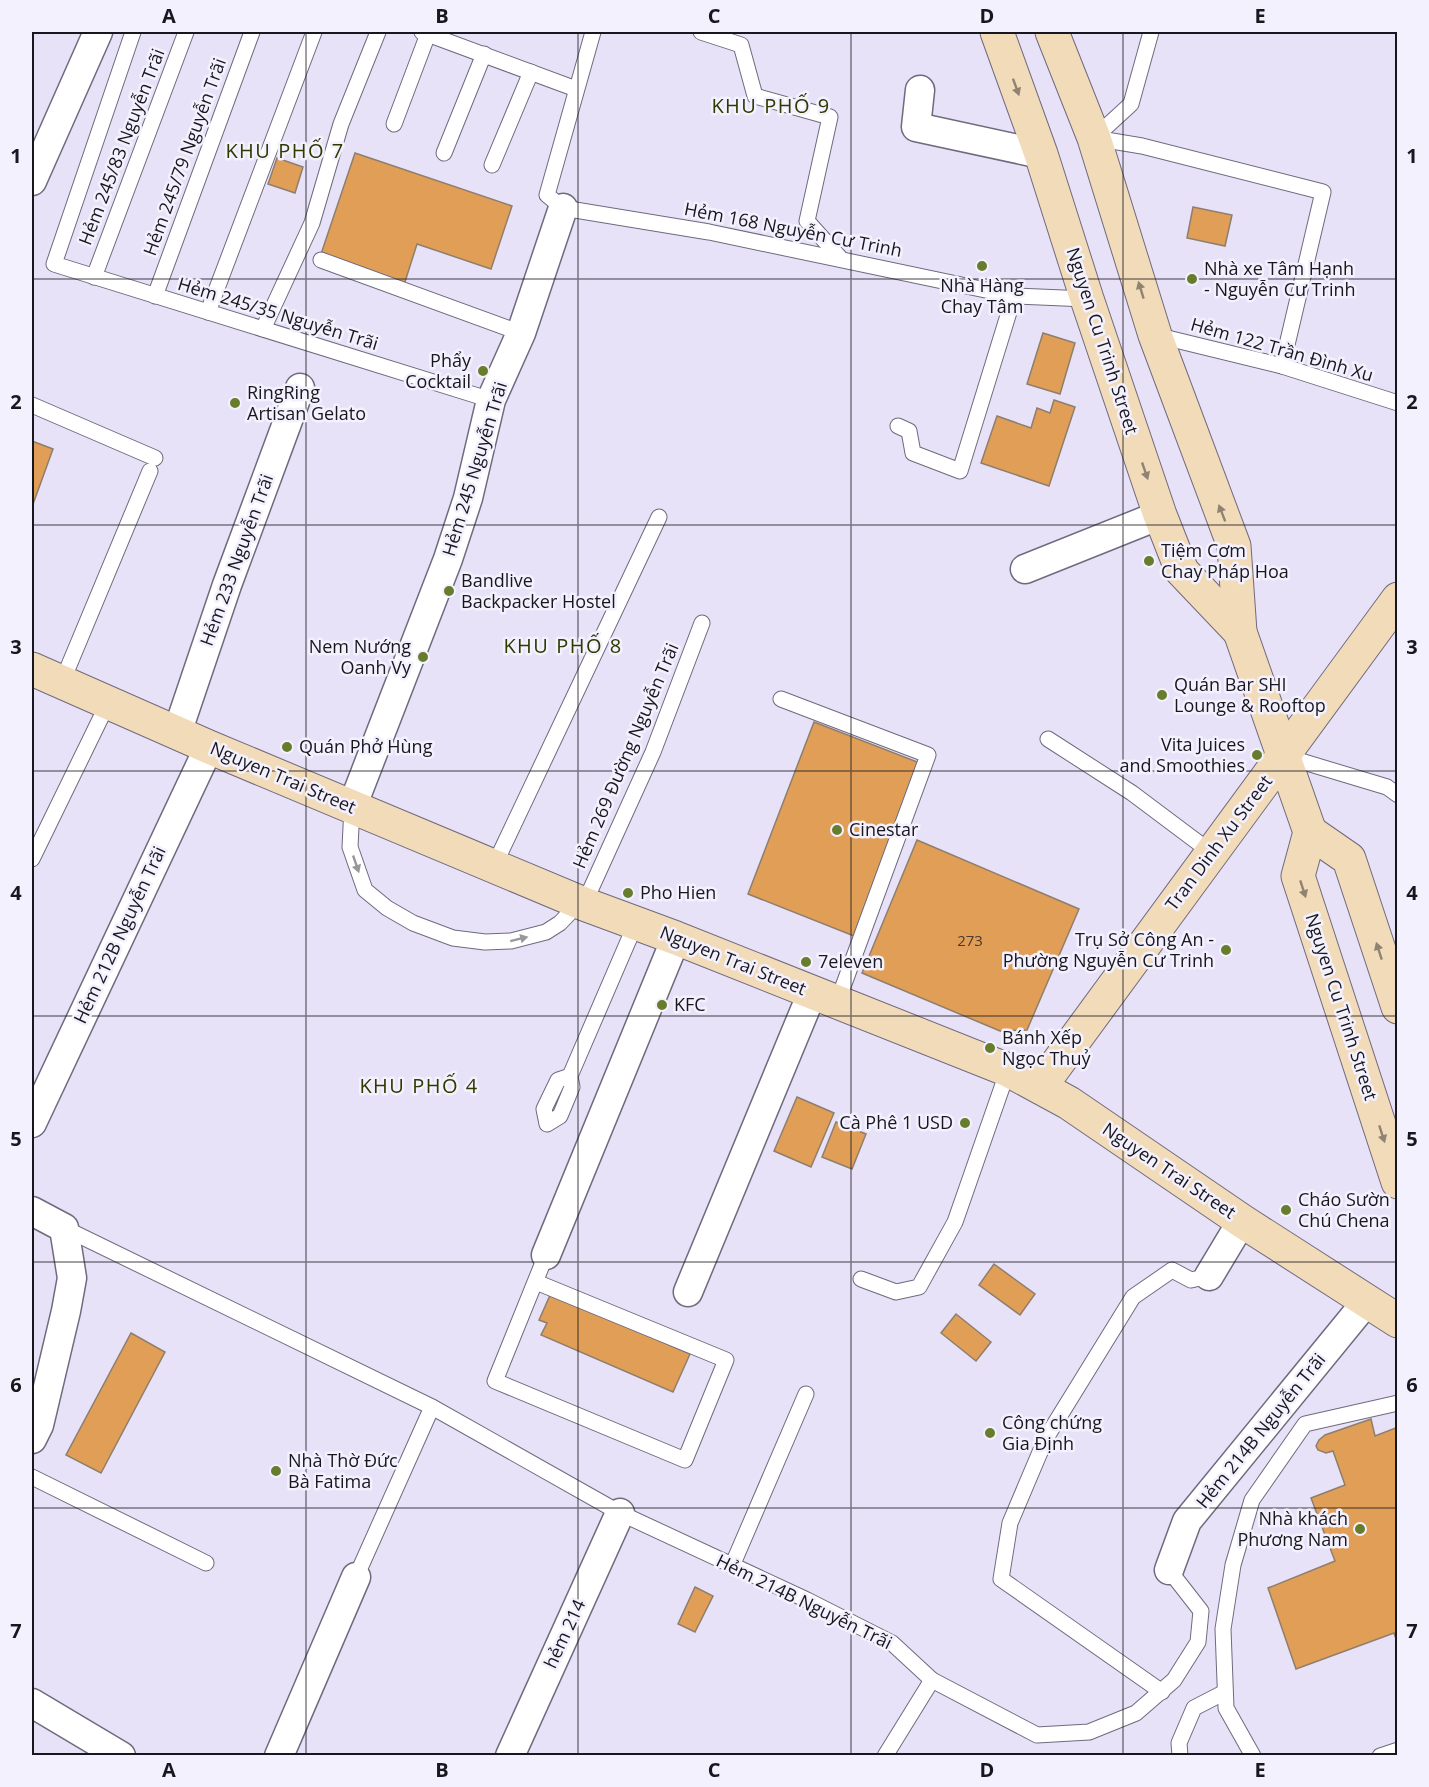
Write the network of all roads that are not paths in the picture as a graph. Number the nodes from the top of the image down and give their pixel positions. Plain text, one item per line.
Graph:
1 (98, 32) edge
2 (133, 32) edge
3 (186, 32) edge
4 (252, 32) edge
5 (314, 32) edge
6 (378, 32) edge
7 (593, 32) edge
8 (701, 32) edge
9 (997, 32) edge
10 (1052, 32) edge
11 (1151, 32) edge
12 (425, 33) edge
13 (484, 54) junction
14 (531, 72) junction
15 (576, 90) junction
16 (920, 90) dead end
17 (393, 124) dead end
18 (1094, 138) junction
19 (444, 153) dead end
20 (1041, 154) junction
21 (492, 165) dead end
22 (32, 182) edge
23 (563, 208) junction
24 (842, 259) junction
25 (321, 260) dead end
26 (93, 277) junction
27 (155, 296) junction
28 (1014, 296) junction
29 (1087, 299) junction
30 (208, 312) junction
31 (263, 329) junction
32 (521, 333) junction
33 (1155, 335) junction
34 (1282, 366) junction
35 (300, 388) dead end
36 (491, 400) junction
37 (1398, 403) edge
38 (32, 405) edge
39 (898, 426) dead end
40 (1160, 515) junction
41 (659, 517) dead end
42 (1025, 569) dead end
43 (1398, 599) edge
44 (702, 623) dead end
45 (1240, 632) junction
46 (32, 669) edge
47 (62, 682) junction
48 (781, 699) dead end
49 (108, 703) junction
50 (177, 733) junction
51 (1048, 739) dead end
52 (209, 747) junction
53 (1284, 756) junction
54 (1398, 795) edge
55 (352, 807) junction
56 (1310, 832) junction
57 (1212, 853) junction
58 (32, 860) edge
59 (494, 866) junction
60 (582, 903) junction
61 (636, 923) junction
62 (676, 938) junction
63 (825, 998) junction
64 (1398, 1007) edge
65 (1008, 1070) junction
66 (570, 1076) dead end
67 (1040, 1087) junction
68 (32, 1123) edge
69 (1398, 1182) edge
70 (32, 1211) edge
71 (1242, 1221) junction
72 (64, 1228) junction
73 (546, 1255) joint
74 (1209, 1276) joint
75 (861, 1279) dead end
76 (536, 1282) junction
77 (688, 1292) dead end
78 (1367, 1301) junction
79 (1398, 1322) edge
80 (806, 1394) dead end
81 (1398, 1403) edge
82 (432, 1407) junction
83 (32, 1439) edge
84 (32, 1477) edge
85 (620, 1513) junction
86 (206, 1563) dead end
87 (732, 1566) junction
88 (1169, 1570) joint
89 (356, 1577) joint
90 (932, 1680) junction
91 (1162, 1692) junction
92 (1225, 1692) junction
93 (32, 1703) edge
94 (1398, 1750) edge
95 (121, 1755) edge
96 (279, 1755) edge
97 (510, 1755) edge
98 (885, 1755) edge
99 (1180, 1755) edge
100 (1253, 1755) edge
101 (1380, 1755) edge

1 - 22 street
2 - 26 lane, Hẻm 245/35 Nguyễn Trãi
3 - 26 lane, Hẻm 245/83 Nguyễn Trãi
4 - 27 lane, Hẻm 245/79 Nguyễn Trãi
5 - 30 lane
6 - 31 lane
7 - 15 lane
8 - 24 lane
9 -> 20 street, Nguyen Cu Trinh Street
10 - 18 street, Nguyen Cu Trinh Street
11 - 18 lane
12 - 13 lane
12 - 17 lane
13 - 14 lane
13 - 19 lane
14 - 15 lane
14 - 21 lane
15 - 23 lane
16 - 20 street
33 -> 18 street, Nguyen Cu Trinh Street
18 - 34 lane
20 - 29 street, Nguyen Cu Trinh Street
23 - 24 lane, Hẻm 168 Nguyễn Cư Trinh
23 - 32 street, Hẻm 245 Nguyễn Trãi
24 - 28 lane, Hẻm 168 Nguyễn Cư Trinh
25 - 32 lane
26 - 27 lane, Hẻm 245/35 Nguyễn Trãi
27 - 30 lane, Hẻm 245/35 Nguyễn Trãi
28 - 29 lane, Hẻm 168 Nguyễn Cư Trinh
28 - 39 lane
29 -> 40 street, Nguyen Cu Trinh Street
30 - 31 lane, Hẻm 245/35 Nguyễn Trãi
31 - 36 lane, Hẻm 245/35 Nguyễn Trãi
32 - 36 street, Hẻm 245 Nguyễn Trãi
33 - 34 lane, Hẻm 122 Trần Ðình Xu
45 -> 33 street, Nguyen Cu Trinh Street
34 - 37 lane, Hẻm 122 Trần Ðình Xu
35 - 50 street, Hẻm 233 Nguyễn Trãi
36 - 55 street, Hẻm 245 Nguyễn Trãi
38 - 47 lane
40 - 42 street
40 - 45 street, Nguyen Cu Trinh Street
41 - 59 lane
43 - 53 street, Tran Dinh Xu Street
44 - 60 lane, Hẻm 269 Đường Nguyễn Trãi
45 - 53 street, Nguyen Cu Trinh Street
46 - 47 street, Nguyen Trai Street
47 - 49 street, Nguyen Trai Street
48 - 63 lane
49 - 50 street, Nguyen Trai Street
49 - 58 lane
50 - 52 street, Nguyen Trai Street
51 - 57 lane
52 - 55 street, Nguyen Trai Street
52 - 68 street, Hẻm 212B Nguyễn Trãi
53 - 54 lane
53 - 56 street, Nguyen Cu Trinh Street
53 - 57 street, Tran Dinh Xu Street
55 - 59 street, Nguyen Trai Street
55 -> 60 lane
64 -> 56 street
56 -> 69 street, Nguyen Cu Trinh Street
57 - 67 street, Tran Dinh Xu Street
59 - 60 street, Nguyen Trai Street
60 - 61 street, Nguyen Trai Street
61 - 62 street, Nguyen Trai Street
61 - 66 lane
62 - 63 street, Nguyen Trai Street
62 - 73 street
63 - 65 street, Nguyen Trai Street
63 - 77 street
65 - 67 street, Nguyen Trai Street
65 - 75 lane
67 - 71 street, Nguyen Trai Street
70 - 72 street
71 - 74 street
71 - 78 street, Nguyen Trai Street
72 - 82 lane, Hẻm 214B Nguyễn Trãi
72 - 83 street
73 - 76 lane
74 - 91 lane
76 - 76 lane
78 - 79 street, Nguyen Trai Street
78 - 88 street, Hẻm 214B Nguyễn Trãi
80 - 87 lane
81 - 92 lane
82 - 85 lane, Hẻm 214B Nguyễn Trãi
82 - 89 lane
84 - 86 lane
85 - 87 lane, Hẻm 214B Nguyễn Trãi
85 - 97 street, hẻm 214
87 - 90 lane, Hẻm 214B Nguyễn Trãi
88 - 91 lane, Hẻm 214B Nguyễn Trãi
89 - 96 street
90 - 91 lane, Hẻm 214B Nguyễn Trãi
90 - 98 lane
92 - 99 lane
92 - 100 lane
93 - 95 street
94 - 101 lane

